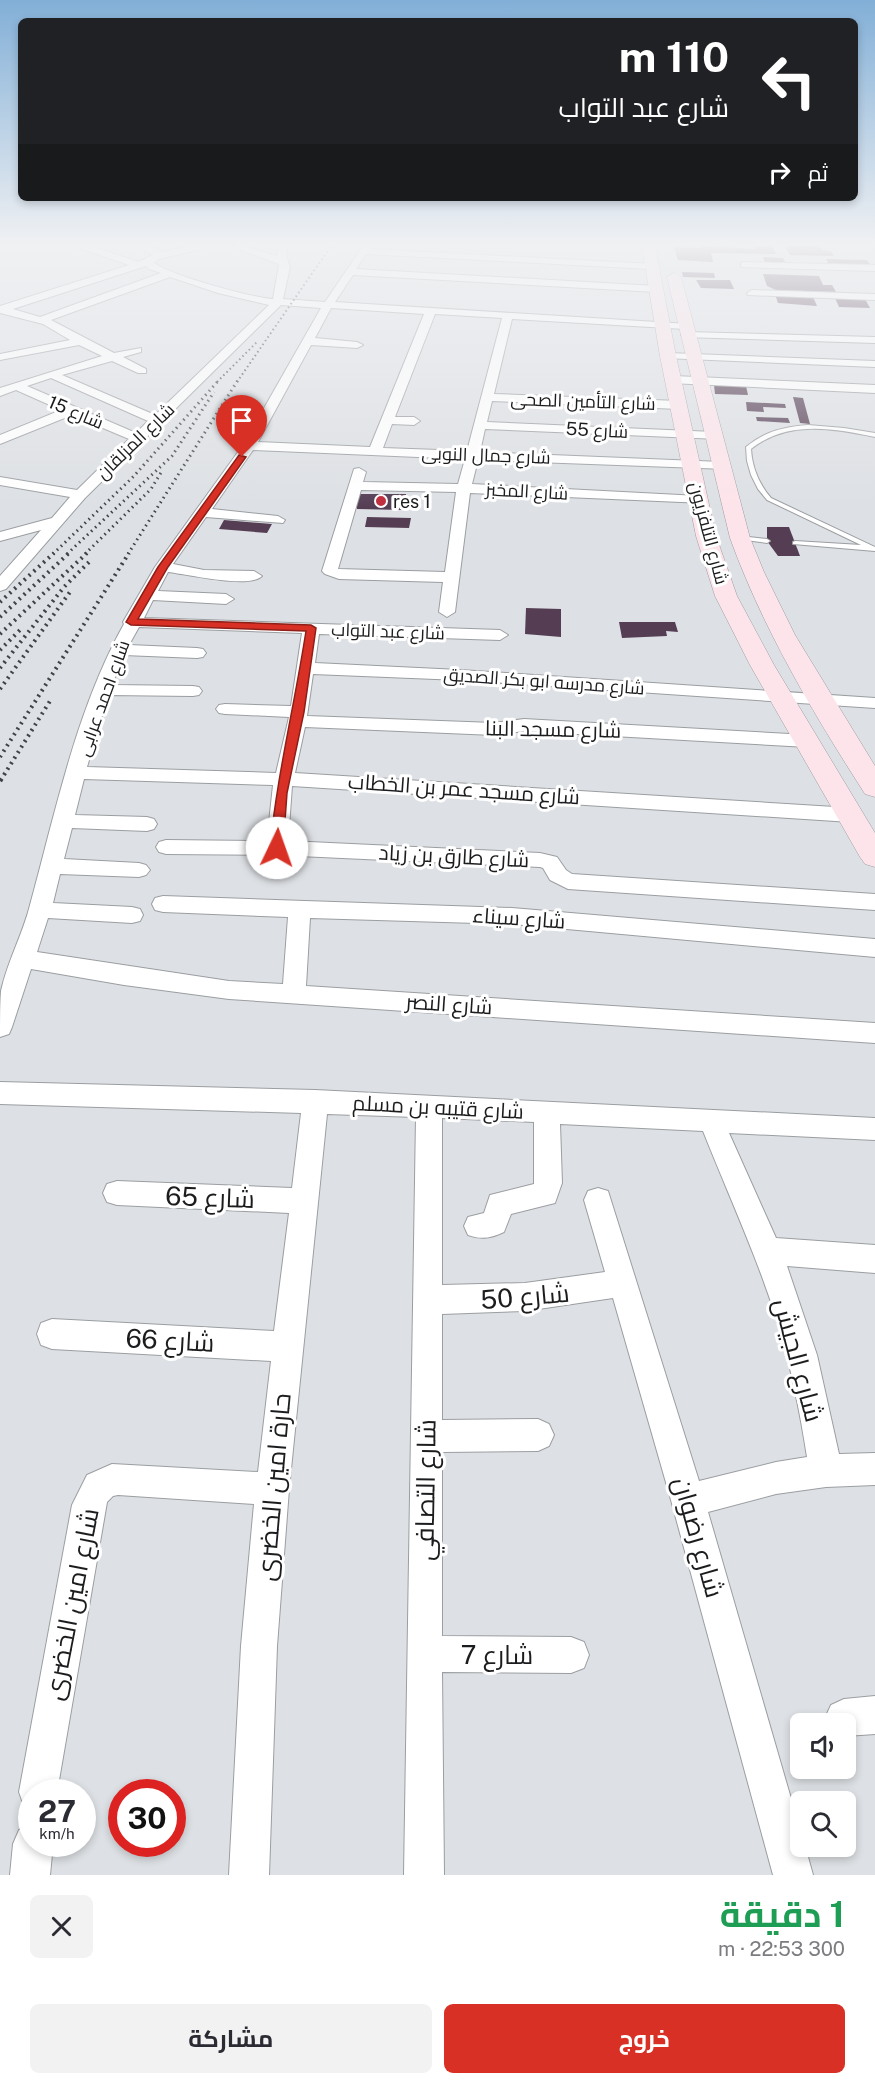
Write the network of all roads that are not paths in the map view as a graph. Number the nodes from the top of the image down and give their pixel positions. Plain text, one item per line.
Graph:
1 (68, 334) edge
2 (245, 334) edge
3 (312, 334) edge
4 (422, 334) edge
5 (503, 334) edge
6 (664, 334) edge
7 (687, 334) edge
8 (752, 334) edge
9 (875, 340) edge
10 (80, 341) junction
11 (308, 341) junction
12 (357, 345) dead end
13 (137, 350) dead end
14 (668, 356) junction
15 (0, 357) edge
16 (112, 357) junction
17 (693, 357) junction
18 (875, 364) edge
19 (142, 371) dead end
20 (51, 374) junction
21 (674, 380) junction
22 (700, 381) junction
23 (16, 386) junction
24 (174, 386) dead end
25 (875, 389) edge
26 (0, 392) edge
27 (487, 397) junction
28 (176, 400) junction
29 (679, 405) junction
30 (72, 410) junction
31 (156, 420) junction
32 (387, 420) junction
33 (414, 421) dead end
34 (479, 425) junction
35 (685, 434) junction
36 (875, 435) edge
37 (714, 436) junction
38 (137, 438) junction
39 (0, 440) edge
40 (249, 446) junction
41 (375, 451) junction
42 (472, 454) junction
43 (692, 465) junction
44 (722, 466) junction
45 (0, 481) edge
46 (464, 488) junction
47 (80, 495) junction
48 (699, 500) junction
49 (202, 512) junction
50 (278, 520) dead end
51 (57, 521) junction
52 (706, 536) junction
53 (0, 537) edge
54 (740, 538) junction
55 (767, 541) dead end
56 (795, 543) dead end
57 (875, 549) edge
58 (163, 567) junction
59 (254, 576) dead end
60 (450, 577) junction
61 (0, 586) edge
62 (147, 595) junction
63 (226, 598) dead end
64 (447, 612) dead end
65 (131, 622) junction
66 (311, 628) junction
67 (500, 635) dead end
68 (118, 650) junction
69 (197, 653) dead end
70 (305, 668) junction
71 (102, 690) junction
72 (193, 692) dead end
73 (782, 697) junction
74 (819, 699) junction
75 (875, 703) edge
76 (225, 709) dead end
77 (298, 716) junction
78 (835, 723) junction
79 (803, 732) junction
80 (76, 773) junction
81 (284, 779) junction
82 (873, 782) edge
83 (852, 815) junction
84 (63, 820) junction
85 (147, 824) dead end
86 (166, 847) dead end
87 (277, 848) junction
88 (875, 857) edge
89 (51, 866) junction
90 (140, 870) dead end
91 (875, 902) edge
92 (163, 904) dead end
93 (40, 910) junction
94 (299, 910) junction
95 (132, 915) dead end
96 (875, 948) edge
97 (25, 959) junction
98 (294, 994) junction
99 (0, 1028) edge
100 (875, 1033) edge
101 (0, 1093) edge
102 (315, 1101) junction
103 (429, 1106) junction
104 (547, 1112) junction
105 (711, 1120) junction
106 (875, 1129) edge
107 (117, 1193) dead end
108 (598, 1200) dead end
109 (303, 1201) junction
110 (478, 1226) dead end
111 (765, 1251) junction
112 (875, 1259) edge
113 (623, 1282) junction
114 (427, 1299) junction
115 (52, 1334) dead end
116 (288, 1347) junction
117 (538, 1435) dead end
118 (426, 1436) junction
119 (875, 1469) edge
120 (826, 1471) junction
121 (272, 1489) junction
122 (688, 1500) junction
123 (424, 1654) junction
124 (572, 1655) dead end
125 (40, 1779) edge
126 (32, 1857) edge
127 (30, 1875) edge
128 (249, 1875) edge
129 (424, 1875) edge
130 (793, 1875) edge

1 - 10 street
2 - 28 street, شارع المزلقان
3 - 11 street, شارع احمد عرابى
4 - 32 street
5 - 27 street
6 - 14 main road, شارع التلفزيون
7 - 17 main road, شارع التلفزيون
8 - 9 street
10 - 15 street
10 - 16 street
11 - 12 street
11 - 40 street, شارع احمد عرابى
13 - 16 street
14 - 17 street
14 - 21 main road, شارع التلفزيون
16 - 19 street
16 - 20 street
17 - 18 street
17 - 22 main road, شارع التلفزيون
20 - 23 street
20 - 31 street
21 - 22 street
21 - 29 main road, شارع التلفزيون
22 - 25 street
22 - 37 main road, شارع التلفزيون
23 - 26 street
23 - 30 street, شارع 15
24 - 28 street
27 - 29 street, شارع التأمين الصحى
27 - 34 street
28 - 31 street, شارع المزلقان
29 - 35 main road, شارع التلفزيون
30 - 38 street, شارع 15
30 - 39 street
31 - 38 street, شارع المزلقان
32 - 33 street
32 - 41 street
34 - 35 street, شارع 55
34 - 42 street
35 - 37 street, شارع 55
35 - 43 main road, شارع التلفزيون
36 - 57 lane
37 - 44 main road, شارع التلفزيون
38 - 47 street, شارع المزلقان
40 - 41 street, شارع جمال النوبى
40 - 49 street, شارع احمد عرابى
41 - 42 street, شارع جمال النوبى
42 - 43 street, شارع جمال النوبى
42 - 46 street
43 - 44 street, شارع جمال النوبى
43 - 48 main road, شارع التلفزيون
44 - 54 main road, شارع التلفزيون
45 - 47 street
46 - 48 street, شارع المخبز
46 - 60 street
46 - 60 street, شارع المخبز
47 - 51 street, شارع المزلقان
48 - 52 main road, شارع التلفزيون
49 - 50 street
49 - 58 street, شارع احمد عرابى
51 - 53 street
51 - 61 street, شارع المزلقان
52 - 54 main road
52 - 73 main road, شارع التلفزيون
54 - 55 lane
54 - 74 main road, شارع التلفزيون
56 - 57 lane
58 - 59 street
58 - 62 street, شارع احمد عرابى
60 - 64 street
62 - 63 street
62 - 65 street, شارع احمد عرابى
65 - 66 street, شارع عبد التواب
65 - 68 street, شارع احمد عرابى
66 - 67 street, شارع عبد التواب
66 - 70 street
68 - 69 street
68 - 71 street, شارع احمد عرابى
70 - 73 street, شارع مدرسه ابو بكر الصديق
70 - 77 street
71 - 72 street
71 - 80 street, شارع احمد عرابى
73 - 74 street, شارع مدرسه ابو بكر الصديق
73 - 79 main road, شارع التلفزيون
74 - 75 street, شارع مدرسه ابو بكر الصديق
74 - 78 main road, شارع التلفزيون
76 - 77 street, شارع مسجد البنا
77 - 79 street, شارع مسجد البنا
77 - 81 street
78 - 79 main road
78 - 82 main road, شارع التلفزيون
79 - 83 main road, شارع التلفزيون
80 - 81 street, شارع مسجد عمر بن الخطاب
80 - 84 street, شارع احمد عرابى
81 - 83 street, شارع مسجد عمر بن الخطاب
81 - 87 street
83 - 88 main road, شارع التلفزيون
84 - 85 street
84 - 89 street, شارع احمد عرابى
86 - 87 street, شارع طارق بن زياد
87 - 91 street, شارع طارق بن زياد
89 - 90 street
89 - 93 street, شارع احمد عرابى
92 - 94 street, شارع سيناء
93 - 95 street
93 - 97 street, شارع احمد عرابى
94 - 96 street, شارع سيناء
94 - 98 street
97 - 98 street, شارع النصر
97 - 99 street, شارع احمد عرابى
98 - 100 street, شارع النصر
101 - 102 street, شارع قتيبه بن مسلم
102 - 103 street, شارع قتيبه بن مسلم
102 - 109 street, حارة امين الخضرى
103 - 104 street, شارع قتيبه بن مسلم
103 - 114 street, شارع التصافي
104 - 105 street, شارع قتيبه بن مسلم
104 - 110 street
105 - 106 street, شارع قتيبه بن مسلم
105 - 111 street, شارع الجيش
107 - 109 street, شارع 65
108 - 113 street, شارع رضوان
109 - 116 street, حارة امين الخضرى
111 - 112 street
111 - 120 street, شارع الجيش
113 - 114 street, شارع 50
113 - 122 street, شارع رضوان
114 - 118 street, شارع التصافي
115 - 116 street, شارع 66
116 - 121 street, حارة امين الخضرى
117 - 118 street
118 - 123 street, شارع التصافي
119 - 120 street
120 - 122 street
121 - 125 street, شارع امين الخضرى
121 - 128 street, حارة امين الخضرى
122 - 130 street, شارع رضوان
123 - 124 street, شارع 7
123 - 129 street, شارع التصافي
126 - 127 street

